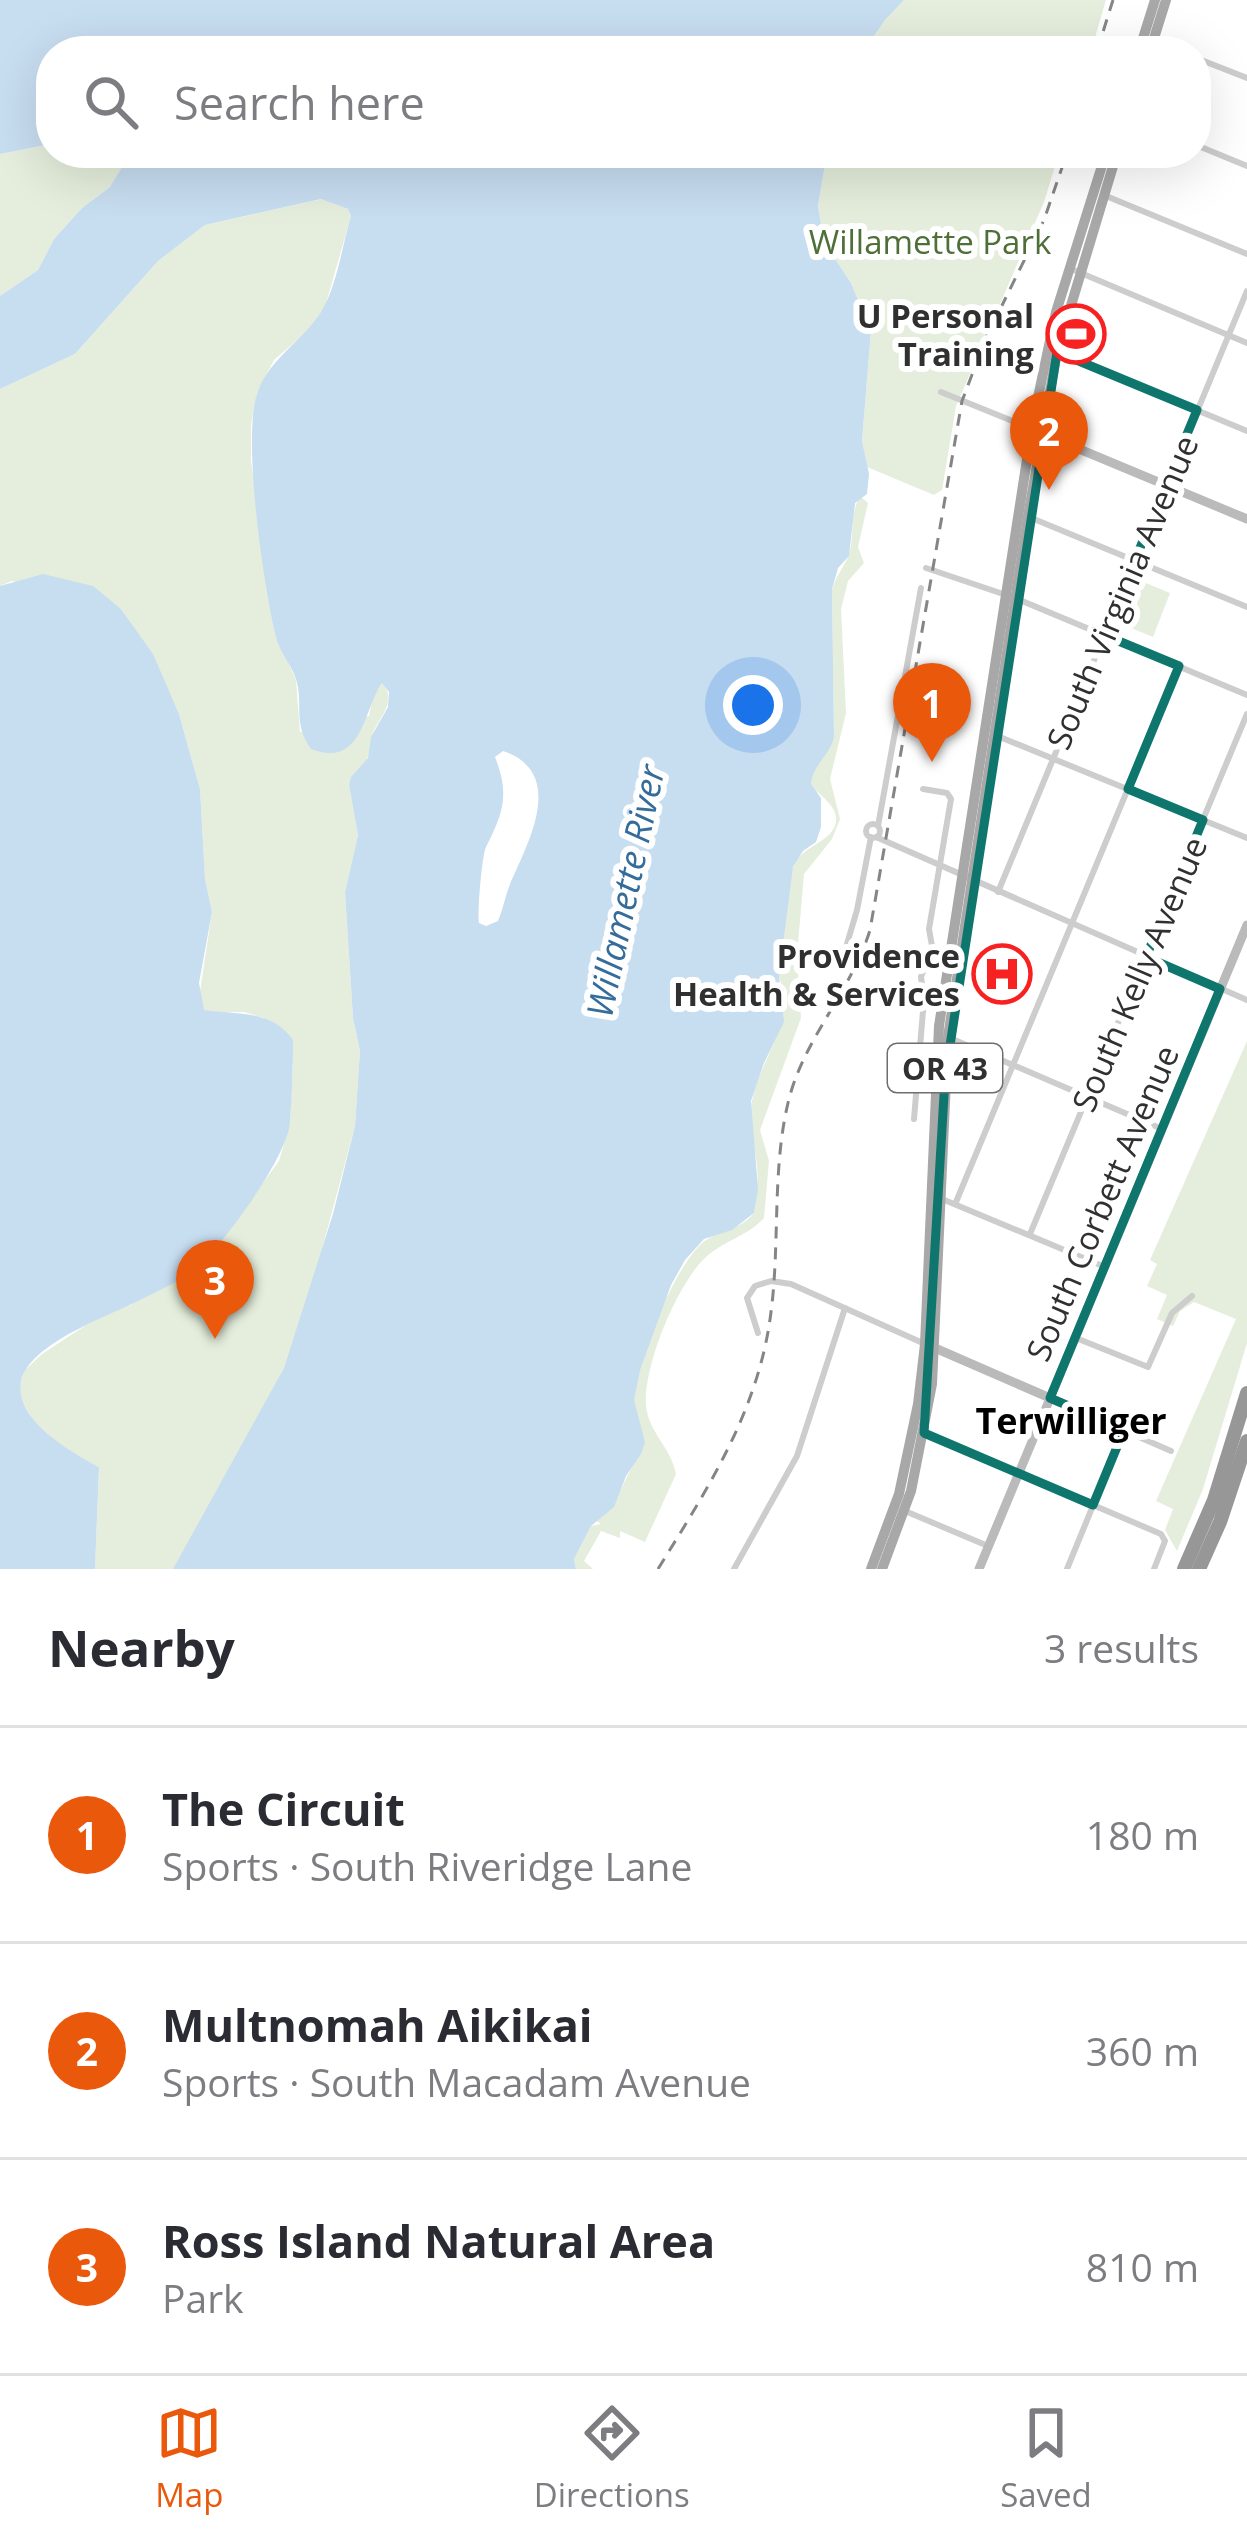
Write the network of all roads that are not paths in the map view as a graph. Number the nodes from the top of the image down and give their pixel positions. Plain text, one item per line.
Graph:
1 (1155, 0) edge
2 (1166, 0) edge
3 (1144, 36) edge
4 (1155, 36) edge
5 (1211, 64) edge
6 (1247, 79) edge
7 (1211, 151) edge
8 (1247, 166) edge
9 (1102, 168) edge
10 (1113, 168) edge
11 (1104, 195) junction
12 (1247, 254) edge
13 (1074, 270) junction
14 (1247, 291) edge
15 (1229, 335) junction
16 (1247, 343) edge
17 (1057, 352) junction
18 (941, 392) dead end
19 (1197, 410) junction
20 (1247, 430) edge
21 (1037, 431) junction
22 (1166, 485) junction
23 (1028, 516) junction
24 (1247, 519) edge
25 (1135, 560) junction
26 (926, 568) dead end
27 (920, 588) dead end
28 (1010, 597) junction
29 (1247, 607) edge
30 (1104, 635) junction
31 (1179, 667) junction
32 (1247, 695) edge
33 (1247, 714) edge
34 (987, 735) junction
35 (1053, 758) junction
36 (923, 789) dead end
37 (1128, 789) junction
38 (1203, 820) junction
39 (873, 837) junction
40 (1247, 838) edge
41 (940, 866) junction
42 (967, 879) junction
43 (998, 892) junction
44 (1071, 924) junction
45 (1247, 925) edge
46 (844, 954) dead end
47 (1146, 957) junction
48 (1220, 989) junction
49 (1247, 1000) edge
50 (943, 1036) junction
51 (1014, 1065) junction
52 (1088, 1097) junction
53 (914, 1119) dead end
54 (1162, 1129) junction
55 (935, 1199) junction
56 (956, 1202) junction
57 (1030, 1234) junction
58 (1105, 1267) junction
59 (1192, 1296) dead end
60 (845, 1308) junction
61 (758, 1333) dead end
62 (1075, 1338) junction
63 (930, 1346) junction
64 (1247, 1393) edge
65 (1050, 1398) junction
66 (1124, 1430) junction
67 (924, 1432) junction
68 (1247, 1442) edge
69 (1171, 1450) dead end
70 (1018, 1473) junction
71 (903, 1478) junction
72 (1093, 1505) junction
73 (905, 1511) junction
74 (988, 1546) junction
75 (734, 1569) edge
76 (871, 1569) edge
77 (882, 1569) edge
78 (979, 1569) edge
79 (1067, 1569) edge
80 (1154, 1569) edge
81 (1184, 1569) edge
82 (1199, 1569) edge

1 - 3 main road
2 - 4 main road
5 - 6 street
7 - 8 street
9 - 13 main road, OR 43
10 - 11 main road, OR 43
11 - 12 street
11 - 13 main road, OR 43
13 - 15 street
13 - 17 main road, OR 43
13 - 21 main road, OR 43
14 - 15 street, South Virginia Avenue
15 - 16 street
15 - 19 street, South Virginia Avenue
17 - 19 street
17 - 21 main road, OR 43
18 - 21 street
19 - 20 street
19 - 22 street, South Virginia Avenue
21 - 22 street
21 - 23 main road, OR 43
21 - 28 main road, OR 43
22 - 24 street
22 - 25 street, South Virginia Avenue
23 - 25 street
23 - 28 main road, OR 43
25 - 29 street
25 - 30 street, South Virginia Avenue
26 - 28 street
27 - 39 street
28 - 30 street
28 - 34 main road, OR 43
30 - 31 street
30 - 35 street, South Virginia Avenue
31 - 32 street
31 - 37 street
33 - 38 street, South Kelly Avenue
34 - 35 street
34 - 42 main road, OR 43
35 - 37 street
35 - 43 street, South Virginia Avenue
36 - 41 street
37 - 38 street
37 - 44 street
38 - 40 street
38 - 47 street, South Kelly Avenue
39 - 41 street
39 - 46 street
41 - 42 street
41 - 53 street
42 - 43 street
42 - 50 main road, OR 43
43 - 44 street
44 - 47 street
44 - 51 street
45 - 48 street, South Corbett Avenue
47 - 48 street
47 - 52 street, South Kelly Avenue
48 - 49 street
48 - 54 street, South Corbett Avenue
50 - 51 street
50 - 55 main road, OR 43
51 - 52 street
51 - 56 street
52 - 54 street
52 - 57 street, South Kelly Avenue
54 - 58 street, South Corbett Avenue
55 - 56 street
55 - 63 main road, OR 43
56 - 57 street
57 - 58 street
58 - 62 street, South Corbett Avenue
59 - 62 street
60 - 61 street
60 - 63 street
60 - 75 street
62 - 65 street, South Corbett Avenue
63 - 65 street
63 - 67 main road, OR 43
63 - 71 main road, OR 43
64 - 81 highway
65 - 66 street
65 - 70 street, South Corbett Avenue
66 - 69 street
66 - 72 street
67 - 70 street
67 - 73 main road, OR 43
68 - 82 highway
70 - 72 street
70 - 74 street, South Corbett Avenue
71 - 73 main road
71 - 76 main road, OR 43
72 - 79 street
72 - 80 street
73 - 74 street
73 - 77 main road, OR 43
74 - 78 street, South Corbett Avenue

